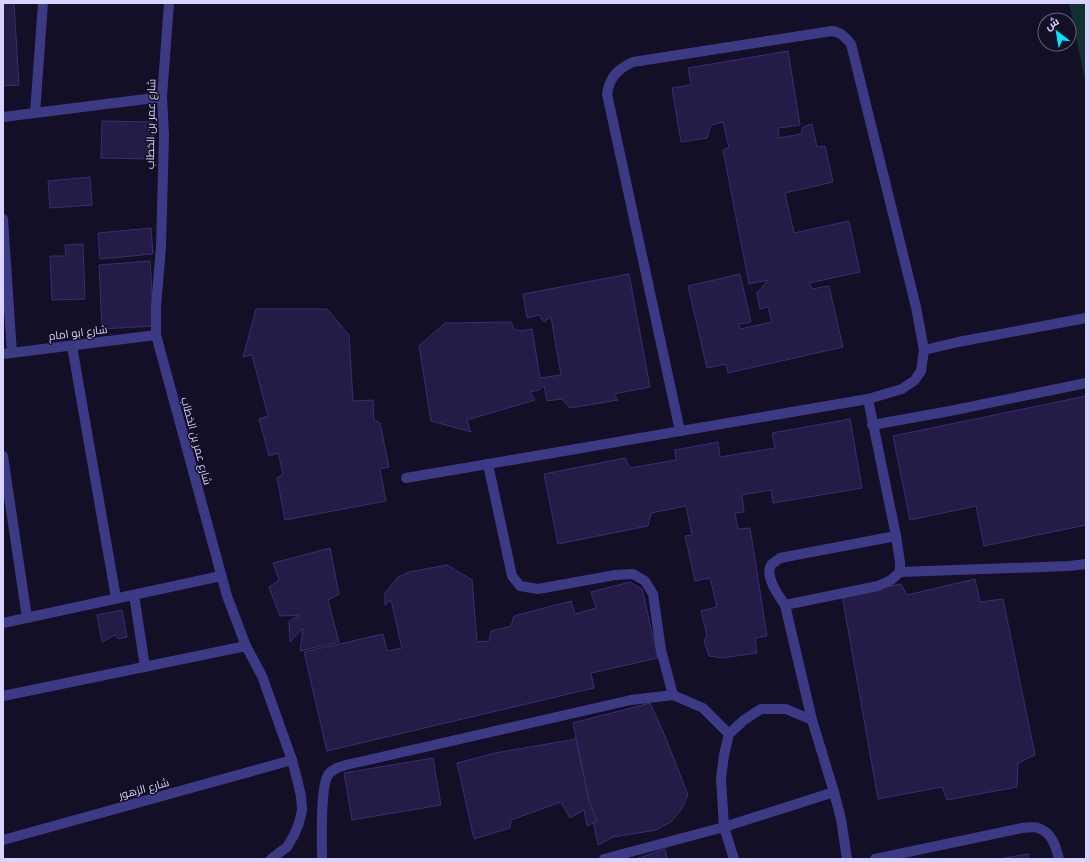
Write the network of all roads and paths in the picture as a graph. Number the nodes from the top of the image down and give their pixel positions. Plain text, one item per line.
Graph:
1 (43, 3) edge
2 (169, 3) edge
3 (162, 97) junction
4 (35, 113) junction
5 (3, 117) edge
6 (3, 219) edge
7 (1086, 318) edge
8 (156, 335) junction
9 (72, 346) junction
10 (924, 350) junction
11 (7, 354) edge
12 (1086, 383) edge
13 (868, 399) junction
14 (872, 425) junction
15 (680, 432) junction
16 (3, 456) edge
17 (488, 464) junction
18 (406, 478) dead end
19 (896, 536) junction
20 (1086, 564) edge
21 (900, 572) junction
22 (221, 576) junction
23 (134, 595) junction
24 (116, 598) junction
25 (785, 605) junction
26 (27, 618) junction
27 (3, 623) edge
28 (246, 646) junction
29 (145, 667) junction
30 (673, 695) junction
31 (3, 696) edge
32 (812, 720) junction
33 (729, 734) junction
34 (292, 760) junction
35 (834, 792) junction
36 (724, 827) junction
37 (3, 840) edge
38 (272, 859) edge
39 (322, 859) edge
40 (604, 859) edge
41 (734, 859) edge
42 (847, 859) edge
43 (875, 859) edge
44 (1059, 859) edge

1 - 4 street
2 - 3 street, شارع عمر بن الخطاب
3 - 4 street
3 - 8 street, شارع عمر بن الخطاب
4 - 5 street
6 - 11 street
7 - 10 street
8 - 9 street, شارع ابو امام
8 - 22 street, شارع عمر بن الخطاب
9 - 11 street, شارع ابو امام
9 - 24 street
10 - 13 street
10 - 15 street
12 - 14 street
13 - 14 street
13 - 15 street
14 - 19 street
15 - 17 street
16 - 26 street
17 - 18 street
17 - 30 street
19 - 21 street
19 - 25 street
20 - 21 street
21 - 25 street
22 - 23 street
22 - 28 street, شارع عمر بن الخطاب
23 - 24 street
23 - 29 street
24 - 26 street
25 - 32 street
26 - 27 street
28 - 29 street
28 - 34 street, شارع عمر بن الخطاب
29 - 31 street
30 - 33 street
30 - 39 street
32 - 33 street
32 - 35 street
33 - 36 street
34 - 37 street, شارع الزهور
34 - 38 street, شارع عمر بن الخطاب
35 - 36 street
35 - 42 street
36 - 40 street
36 - 41 street
43 - 44 street

